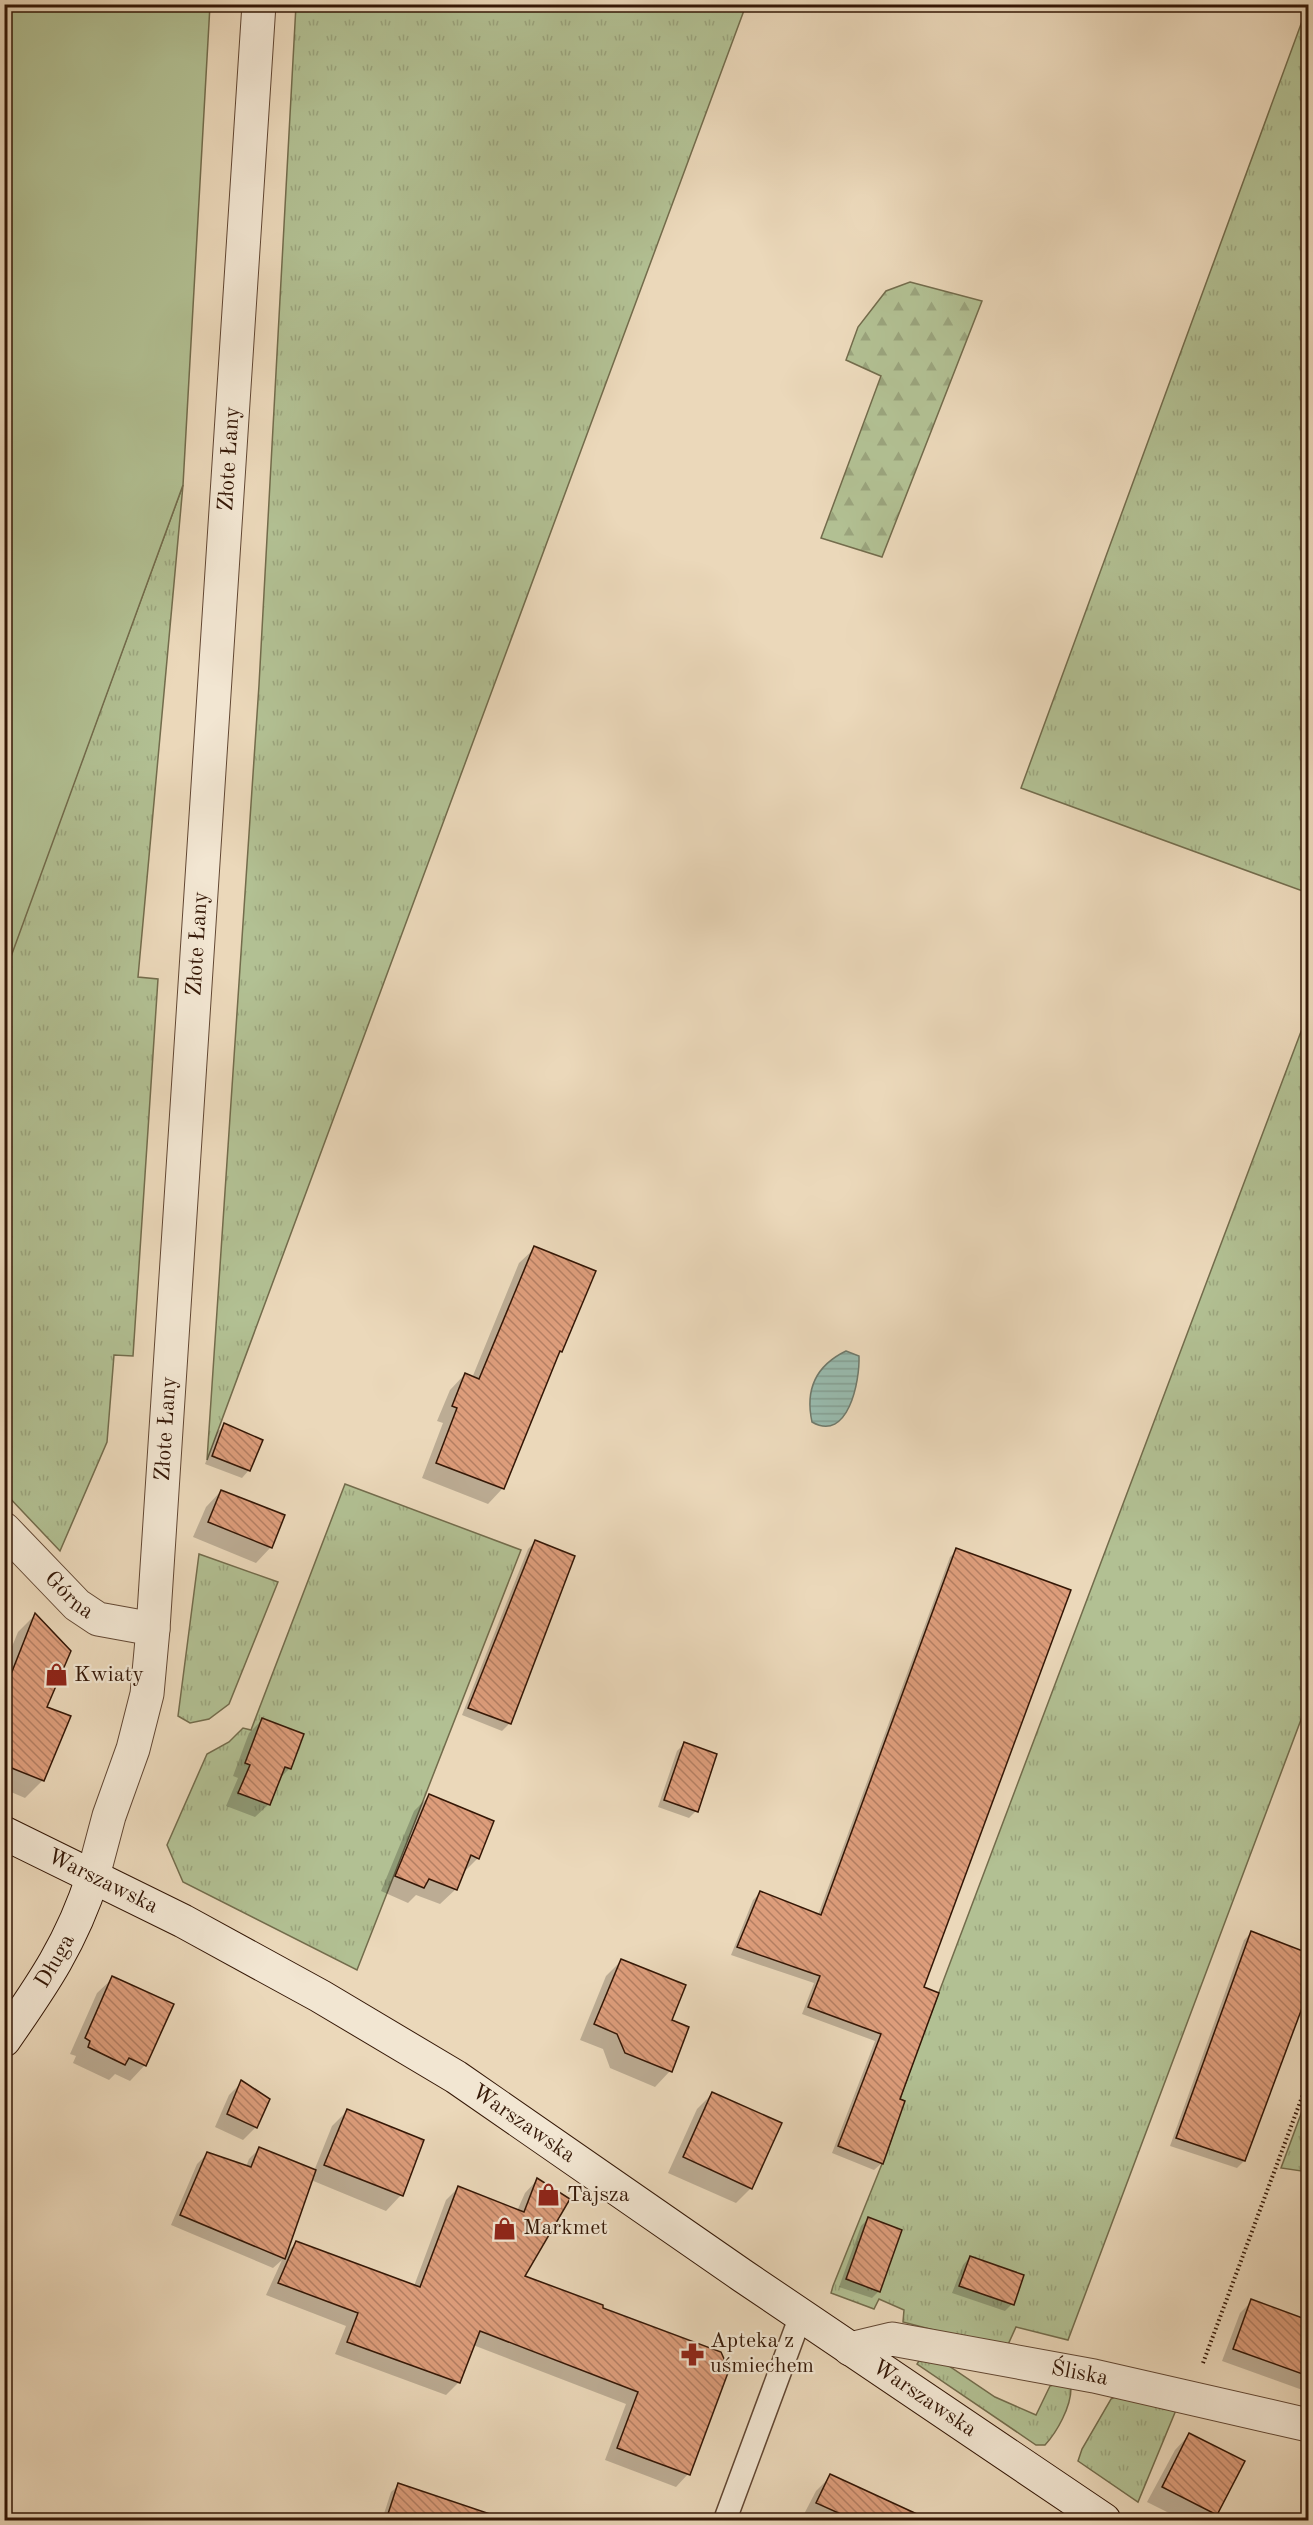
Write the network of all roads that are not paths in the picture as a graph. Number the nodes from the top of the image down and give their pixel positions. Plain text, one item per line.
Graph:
1 (259, 4) edge
2 (4, 1529) edge
3 (153, 1629) junction
4 (4, 1833) edge
5 (93, 1875) junction
6 (4, 2040) edge
7 (801, 2315) junction
8 (850, 2349) junction
9 (1308, 2425) edge
10 (725, 2520) edge
11 (1104, 2520) edge

1 - 3 street, Złote Łany
2 - 3 street, Górna
3 - 5 street, Złote Łany
4 - 5 street, Warszawska
5 - 6 street, Długa
5 - 7 street, Warszawska
7 - 8 street, Warszawska
7 - 10 lane
8 - 9 street, Śliska
8 - 11 street, Warszawska

